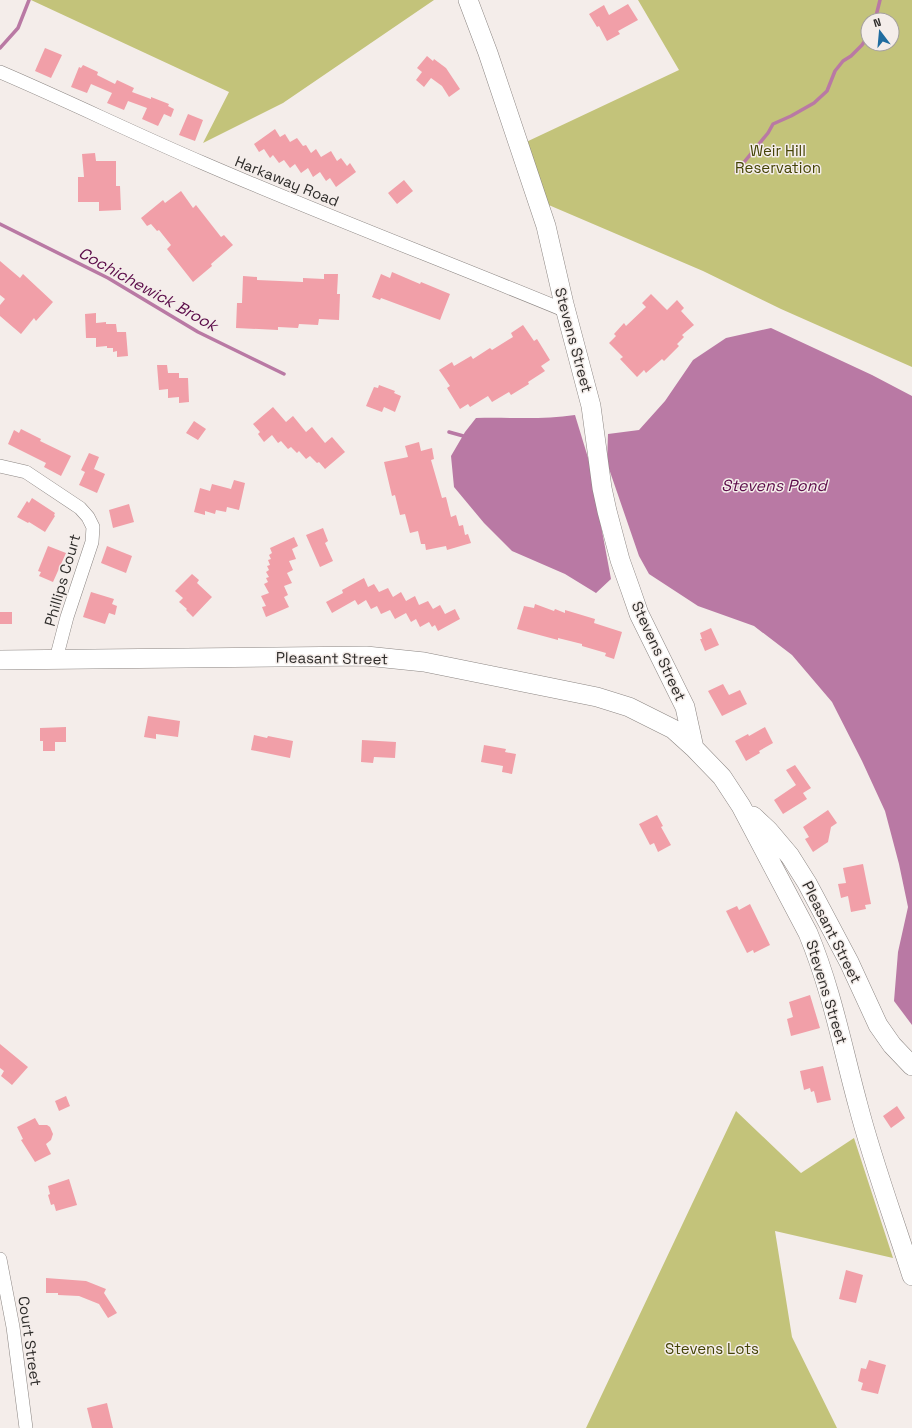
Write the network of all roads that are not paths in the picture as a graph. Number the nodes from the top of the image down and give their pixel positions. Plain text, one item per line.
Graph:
1 (468, 0) edge
2 (0, 72) edge
3 (566, 311) junction
4 (0, 466) edge
5 (56, 659) junction
6 (0, 660) edge
7 (694, 748) junction
8 (741, 806) junction
9 (912, 1066) edge
10 (0, 1259) edge
11 (912, 1276) edge
12 (26, 1428) edge

1 - 3 street, Stevens Street
2 - 3 street, Harkaway Road
3 - 7 street, Stevens Street
4 - 5 street, Phillips Court
5 - 6 street, Pleasant Street
5 - 7 street, Pleasant Street
7 - 8 street, Stevens Street
8 - 9 street, Pleasant Street
8 - 11 street, Stevens Street
10 - 12 street, Court Street

